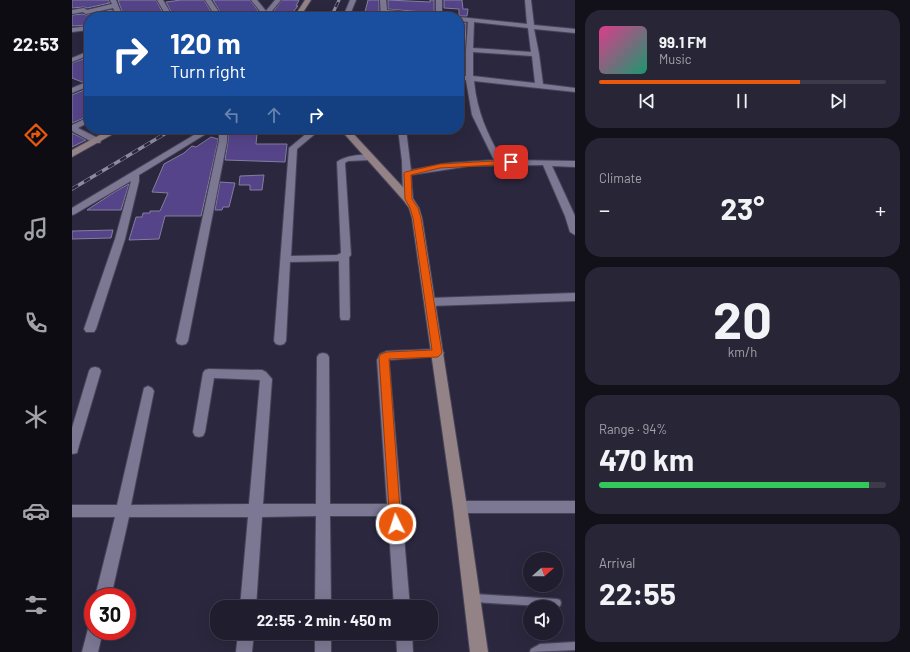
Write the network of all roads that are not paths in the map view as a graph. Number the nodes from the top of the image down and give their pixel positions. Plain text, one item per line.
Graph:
1 (160, 0) edge
2 (208, 0) edge
3 (254, 0) edge
4 (278, 0) edge
5 (308, 0) edge
6 (353, 0) edge
7 (383, 0) edge
8 (439, 0) edge
9 (528, 0) edge
10 (114, 3) edge
11 (72, 12) edge
12 (167, 12) edge
13 (216, 12) edge
14 (262, 12) edge
15 (268, 12) edge
16 (300, 12) edge
17 (348, 12) edge
18 (384, 12) edge
19 (439, 12) edge
20 (464, 19) edge
21 (471, 20) junction
22 (531, 27) junction
23 (84, 29) edge
24 (72, 30) edge
25 (575, 31) edge
26 (467, 48) junction
27 (536, 54) junction
28 (84, 55) edge
29 (72, 60) edge
30 (464, 77) edge
31 (470, 78) junction
32 (84, 85) edge
33 (539, 86) junction
34 (575, 90) edge
35 (72, 91) edge
36 (84, 122) edge
37 (72, 128) edge
38 (109, 134) edge
39 (201, 134) edge
40 (223, 134) edge
41 (311, 134) edge
42 (349, 134) edge
43 (403, 134) edge
44 (97, 141) junction
45 (72, 154) edge
46 (370, 157) junction
47 (499, 162) junction
48 (546, 163) junction
49 (575, 164) edge
50 (135, 173) junction
51 (407, 173) junction
52 (408, 199) junction
53 (72, 212) edge
54 (575, 232) edge
55 (344, 257) junction
56 (285, 259) junction
57 (575, 297) edge
58 (430, 302) junction
59 (345, 317) dead end
60 (90, 329) dead end
61 (182, 341) dead end
62 (280, 341) dead end
63 (438, 353) junction
64 (323, 357) dead end
65 (95, 372) dead end
66 (148, 391) dead end
67 (199, 432) dead end
68 (72, 449) edge
69 (460, 507) junction
70 (575, 507) edge
71 (323, 510) junction
72 (395, 510) junction
73 (72, 511) edge
74 (123, 511) junction
75 (256, 511) junction
76 (105, 588) edge
77 (472, 597) junction
78 (249, 600) edge
79 (323, 600) edge
80 (401, 600) edge
81 (523, 601) edge
82 (93, 640) edge
83 (245, 640) edge
84 (323, 640) edge
85 (404, 640) edge
86 (575, 646) edge
87 (90, 652) edge
88 (244, 652) edge
89 (324, 652) edge
90 (405, 652) edge
91 (479, 652) edge
92 (534, 652) edge

1 - 12 street
2 - 13 street
3 - 14 street
4 - 15 street
5 - 16 street
6 - 17 street
7 - 18 street
8 - 19 street
9 - 22 street
10 - 11 street
20 - 21 street
21 - 22 street
21 - 26 street
22 - 25 street
22 - 27 street
23 - 24 street
26 - 27 street
26 - 31 street
27 - 33 street
28 - 29 street
30 - 31 street
31 - 33 street
31 - 47 street
32 - 35 street
33 - 34 street
36 - 37 street
37 - 44 street
38 - 44 street
39 - 50 street
40 - 61 street
41 - 56 street
42 - 46 street
43 - 51 street
44 - 45 street
46 - 52 street
46 - 55 street
47 - 48 street
47 - 51 street
48 - 49 street
48 - 54 street
50 - 53 street
50 - 60 street
51 - 52 street
52 - 58 street
55 - 56 street
55 - 59 street
56 - 62 street
57 - 58 street
58 - 63 street
63 - 69 street
63 - 72 street
64 - 71 street
65 - 68 street
66 - 74 street
67 - 75 street
69 - 70 street
69 - 77 street
71 - 72 street
71 - 75 street
71 - 79 street
72 - 80 street
73 - 74 street
74 - 75 street
74 - 76 street
75 - 78 street
77 - 81 lane
77 - 91 street
82 - 87 street
83 - 88 street
84 - 89 street
85 - 90 street
86 - 92 lane

